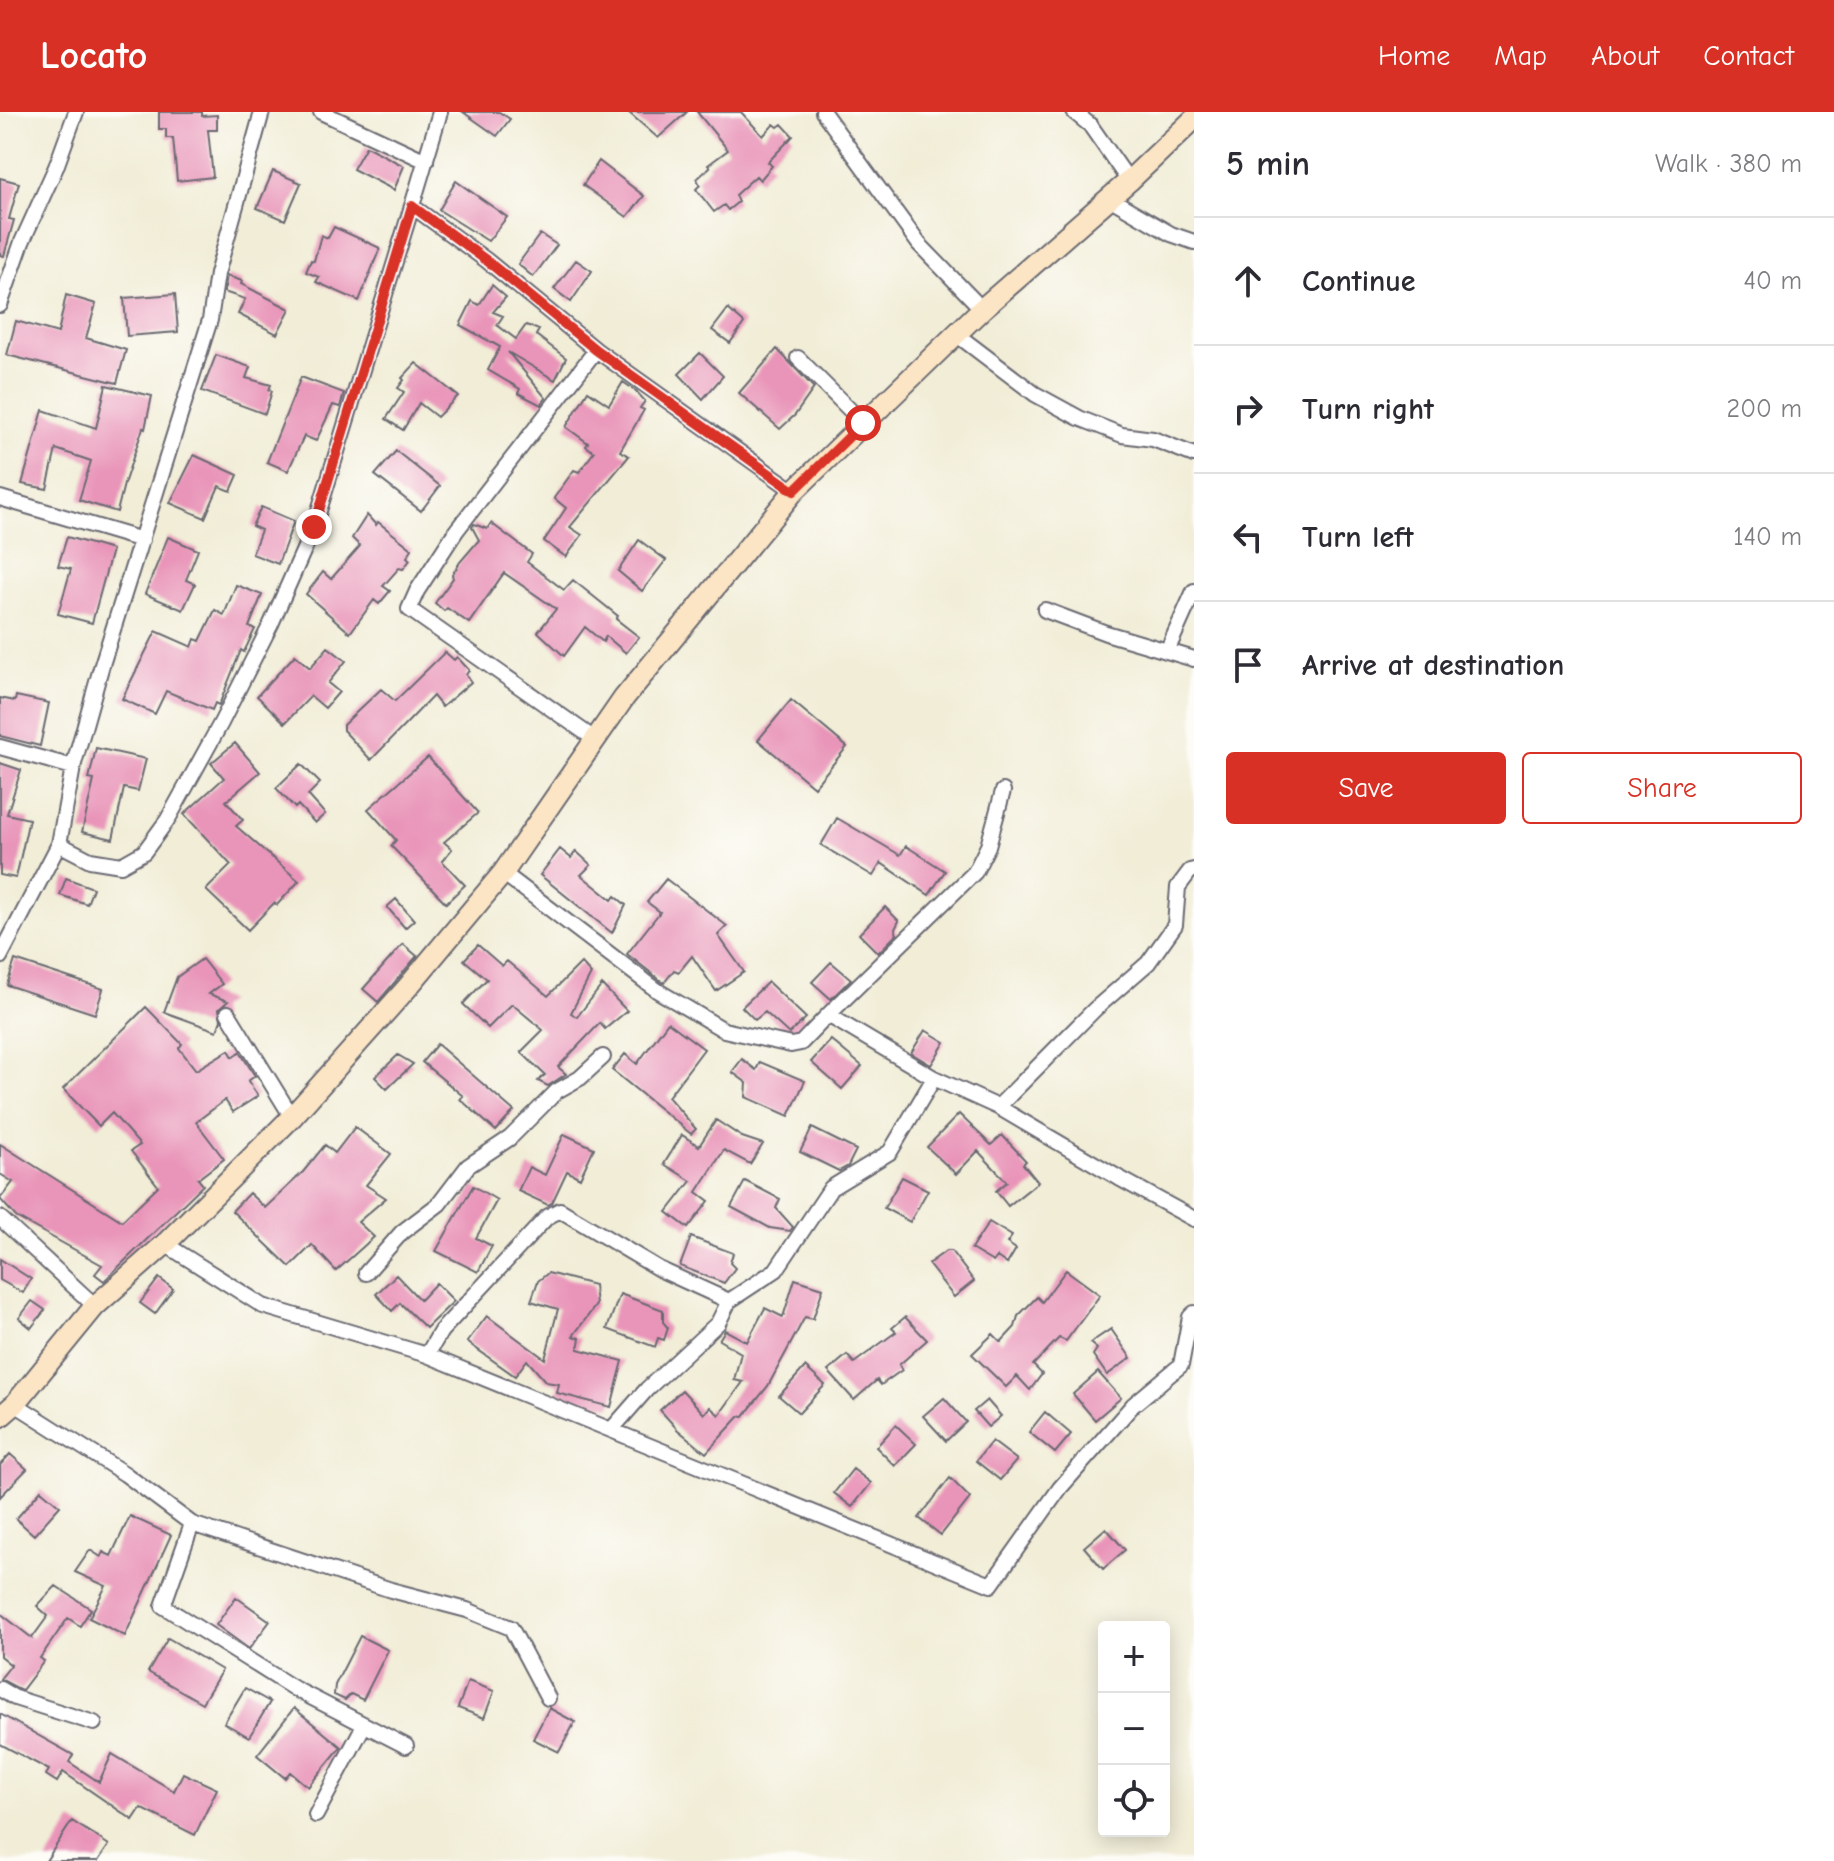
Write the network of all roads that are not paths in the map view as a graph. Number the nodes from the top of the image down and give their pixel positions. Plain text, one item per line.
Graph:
1 (76, 112) edge
2 (262, 112) edge
3 (321, 112) edge
4 (440, 112) edge
5 (823, 112) edge
6 (1074, 112) edge
7 (1194, 119) edge
8 (426, 161) junction
9 (1129, 181) junction
10 (1109, 198) junction
11 (412, 206) junction
12 (1194, 242) edge
13 (0, 305) edge
14 (982, 309) junction
15 (956, 334) junction
16 (596, 350) junction
17 (798, 358) dead end
18 (863, 423) junction
19 (1194, 455) edge
20 (794, 491) junction
21 (0, 498) edge
22 (142, 540) junction
23 (1194, 591) edge
24 (1045, 610) dead end
25 (1168, 649) junction
26 (1194, 659) edge
27 (593, 738) junction
28 (0, 747) edge
29 (73, 767) junction
30 (1003, 791) dead end
31 (59, 844) junction
32 (1194, 870) edge
33 (503, 873) junction
34 (0, 952) edge
35 (228, 1013) dead end
36 (828, 1015) junction
37 (603, 1057) dead end
38 (934, 1078) junction
39 (998, 1107) junction
40 (292, 1117) junction
41 (0, 1218) edge
42 (1194, 1219) edge
43 (165, 1244) junction
44 (366, 1273) dead end
45 (729, 1301) junction
46 (95, 1306) junction
47 (1194, 1313) edge
48 (427, 1355) junction
49 (7, 1411) edge
50 (612, 1429) junction
51 (192, 1524) junction
52 (0, 1689) edge
53 (548, 1698) dead end
54 (94, 1723) dead end
55 (364, 1725) junction
56 (406, 1746) dead end
57 (316, 1815) dead end

1 - 13 street
2 - 22 street
3 - 8 street
4 - 8 street
5 - 14 street
6 - 9 street
7 - 9 street
8 - 11 street
9 - 10 street
10 - 12 street
10 - 14 street
11 - 16 street
11 - 31 street
14 - 15 street
15 - 18 street
15 - 19 street
16 - 20 street
16 - 27 street
17 - 18 street
18 - 20 street
20 - 27 street
21 - 22 street
22 - 29 street
23 - 25 street
24 - 25 street
25 - 26 street
27 - 33 street
28 - 29 street
29 - 31 street
30 - 36 street
31 - 34 street
32 - 39 street
33 - 36 street
33 - 40 street
35 - 40 street
36 - 38 street
37 - 44 street
38 - 39 street
38 - 45 street
39 - 42 street
40 - 43 street
41 - 46 street
43 - 46 street
43 - 48 street
45 - 48 street
45 - 50 street
46 - 49 street
47 - 50 street
48 - 50 street
49 - 51 street
51 - 53 street
51 - 55 street
52 - 54 street
55 - 56 street
55 - 57 street

